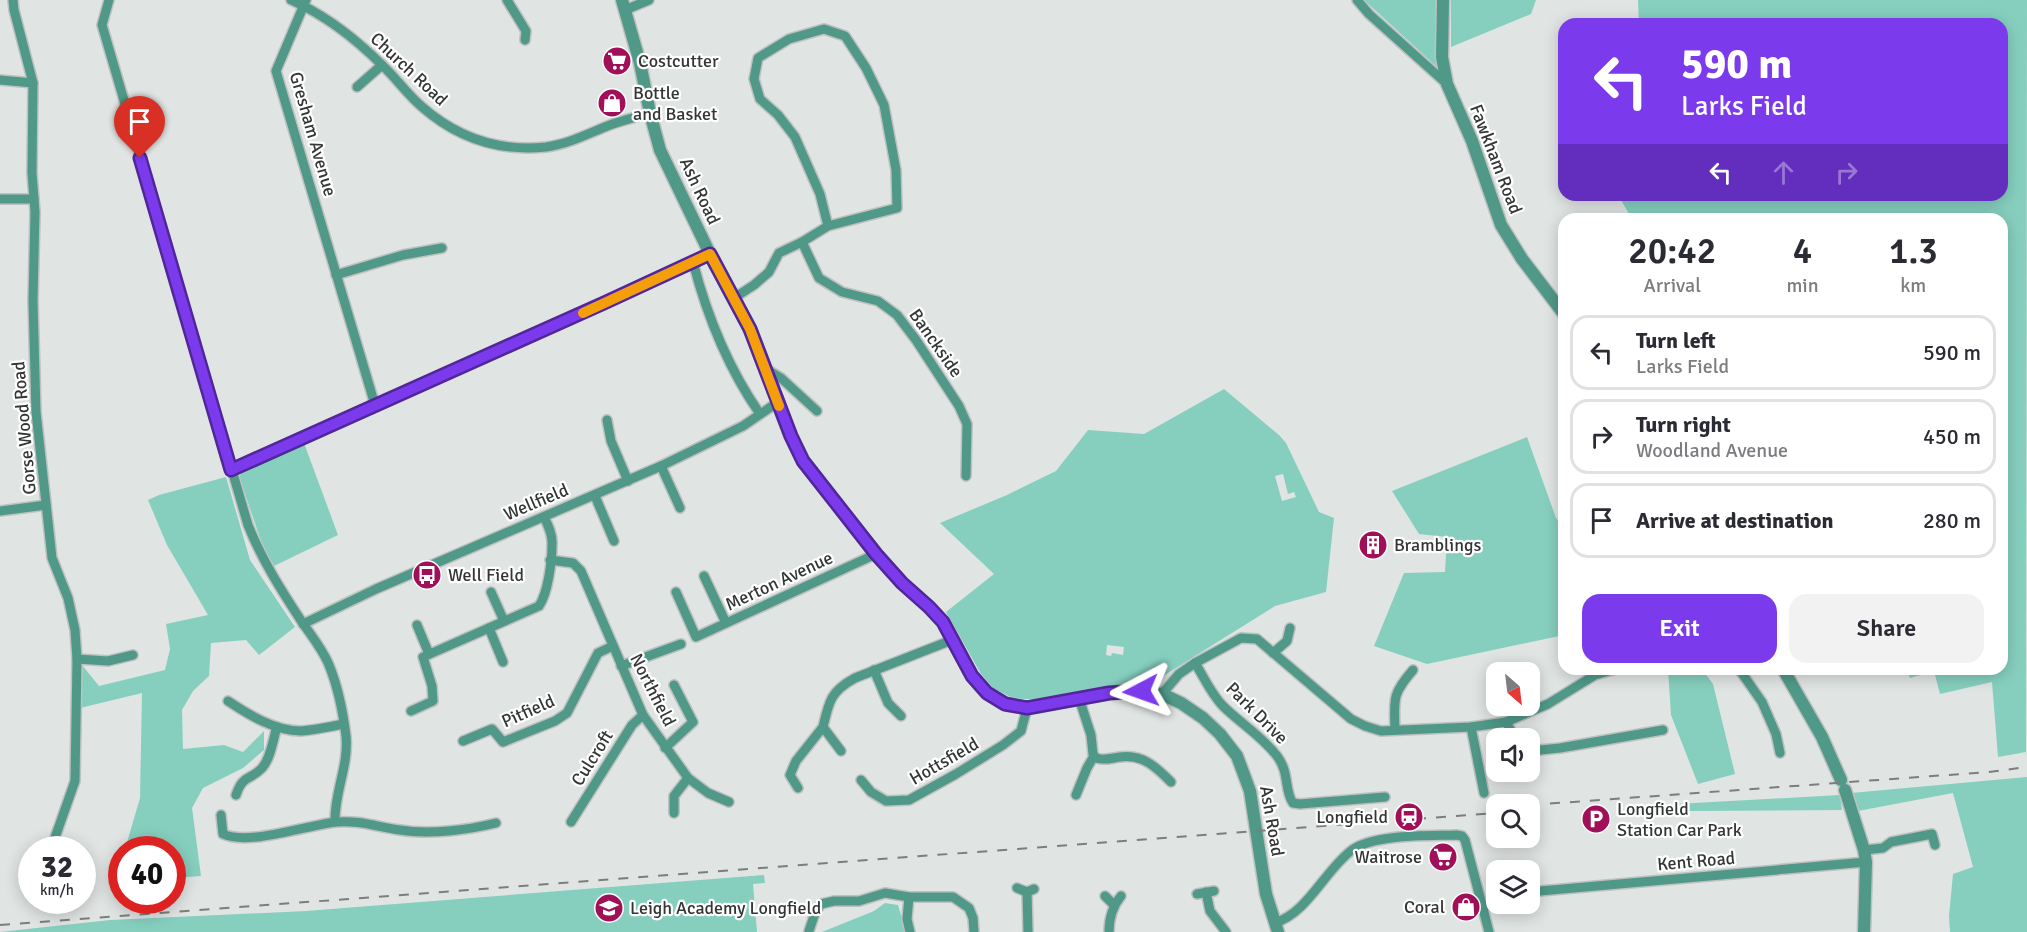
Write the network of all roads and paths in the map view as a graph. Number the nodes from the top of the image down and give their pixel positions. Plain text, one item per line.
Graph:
1 (13, 0) edge
2 (109, 0) edge
3 (291, 0) edge
4 (507, 0) edge
5 (649, 0) edge
6 (1357, 0) edge
7 (1443, 0) edge
8 (304, 3) edge
9 (623, 5) edge
10 (525, 40) dead end
11 (382, 65) junction
12 (0, 80) edge
13 (33, 83) junction
14 (1447, 84) junction
15 (357, 87) dead end
16 (650, 113) junction
17 (0, 199) edge
18 (34, 199) junction
19 (828, 226) junction
20 (802, 242) junction
21 (442, 248) dead end
22 (710, 254) junction
23 (693, 262) junction
24 (336, 275) junction
25 (734, 298) junction
26 (1558, 306) edge
27 (766, 369) junction
28 (778, 402) junction
29 (375, 405) junction
30 (817, 411) dead end
31 (760, 414) junction
32 (607, 420) dead end
33 (661, 466) junction
34 (231, 470) junction
35 (966, 476) dead end
36 (628, 481) junction
37 (595, 496) junction
38 (46, 505) junction
39 (680, 508) dead end
40 (0, 511) edge
41 (544, 517) junction
42 (614, 541) dead end
43 (876, 554) junction
44 (550, 560) junction
45 (704, 576) dead end
46 (676, 591) dead end
47 (491, 592) dead end
48 (504, 621) junction
49 (726, 623) junction
50 (303, 624) junction
51 (417, 625) dead end
52 (489, 628) junction
53 (1290, 628) dead end
54 (952, 640) junction
55 (681, 644) dead end
56 (613, 646) junction
57 (1273, 653) junction
58 (429, 654) junction
59 (133, 655) dead end
60 (77, 659) junction
61 (503, 662) dead end
62 (1195, 663) junction
63 (621, 666) junction
64 (874, 670) junction
65 (1413, 670) dead end
66 (1594, 675) edge
67 (1743, 675) edge
68 (1787, 675) edge
69 (674, 685) dead end
70 (1162, 694) junction
71 (1079, 698) junction
72 (228, 701) dead end
73 (1027, 708) junction
74 (411, 711) dead end
75 (643, 715) junction
76 (901, 716) dead end
77 (1506, 722) junction
78 (343, 724) junction
79 (277, 727) junction
80 (823, 727) junction
81 (1471, 727) junction
82 (1509, 728) edge
83 (1395, 730) junction
84 (1663, 730) dead end
85 (463, 741) dead end
86 (665, 748) junction
87 (1540, 750) edge
88 (841, 751) dead end
89 (1780, 753) dead end
90 (1094, 756) junction
91 (688, 778) junction
92 (861, 780) dead end
93 (1164, 780) dead end
94 (798, 788) dead end
95 (1484, 793) dead end
96 (236, 795) dead end
97 (1076, 795) dead end
98 (1384, 797) dead end
99 (729, 802) dead end
100 (674, 813) dead end
101 (221, 815) dead end
102 (335, 822) junction
103 (571, 822) dead end
104 (496, 823) dead end
105 (56, 836) edge
106 (1935, 845) dead end
107 (1865, 856) junction
108 (1017, 888) dead end
109 (1540, 891) edge
110 (1206, 892) dead end
111 (1105, 896) dead end
112 (1121, 896) dead end
113 (909, 897) junction
114 (1114, 905) junction
115 (1486, 906) edge
116 (1483, 907) junction
117 (1276, 927) edge
118 (810, 931) edge
119 (910, 932) edge
120 (974, 932) edge
121 (1028, 932) edge
122 (1109, 932) edge
123 (1226, 932) edge
124 (1489, 932) edge
125 (1864, 932) edge

1 - 13 street, Gorse Wood Road
2 - 34 street
3 - 8 street, Church Road
4 - 10 street
5 - 9 street
6 - 14 street
7 - 14 street, Fawkham Road
8 - 11 street, Church Road
8 - 24 street, Gresham Avenue
9 - 16 street, Ash Road
11 - 15 street
11 - 16 street, Church Road
12 - 13 street
13 - 18 street, Gorse Wood Road
14 - 26 street, Fawkham Road
16 - 22 street, Ash Road
17 - 18 street
18 - 38 street, Gorse Wood Road
19 - 19 street
19 - 20 street
20 - 25 street
20 - 35 street, Banckside
21 - 24 street
22 - 23 street
22 - 25 street, Ash Road
23 - 29 street
23 - 31 street
24 - 29 street, Gresham Avenue
25 - 27 street, Ash Road
27 - 28 street, Ash Road
27 - 30 street
28 - 31 street, Wellfield
28 - 43 street, Ash Road
29 - 34 street
31 - 33 street, Wellfield
32 - 36 street
33 - 36 street, Wellfield
33 - 39 street
34 - 50 street
36 - 37 street, Wellfield
37 - 41 street, Wellfield
37 - 42 street
38 - 40 street
38 - 60 street, Gorse Wood Road
41 - 44 street
41 - 50 street, Wellfield
43 - 49 street, Merton Avenue
43 - 54 street, Ash Road
44 - 48 street
44 - 56 street, Northfield
45 - 49 street
46 - 49 street, Merton Avenue
47 - 48 street
48 - 52 street
50 - 78 street
51 - 58 street
52 - 58 street
52 - 61 street
53 - 57 street
54 - 64 street
54 - 73 street, Ash Road
55 - 63 street
56 - 63 street, Northfield
56 - 85 street, Pitfield
57 - 62 street
57 - 83 street
58 - 74 street
59 - 60 street
60 - 105 street, Gorse Wood Road
62 - 70 street
62 - 98 street, Park Drive
63 - 75 street, Northfield
64 - 76 street
64 - 80 street
65 - 83 street
66 - 77 street
67 - 89 street
68 - 107 street
69 - 86 street, Northfield
70 - 71 street, Ash Road
70 - 117 street, Ash Road
71 - 73 street, Ash Road
71 - 90 street
72 - 79 street
73 - 92 street, Hottsfield
75 - 86 street, Northfield
75 - 103 street, Culcroft
77 - 81 street
77 - 82 street
78 - 79 street
78 - 102 street
79 - 96 street
80 - 88 street
80 - 94 street
81 - 83 street
81 - 95 street
84 - 87 street
86 - 91 street, Northfield
90 - 93 street
90 - 97 street
91 - 99 street, Northfield
91 - 100 street
101 - 102 street
102 - 104 street
106 - 107 street, Kent Road
107 - 109 street, Kent Road
107 - 125 street
108 - 121 street
110 - 123 street
111 - 114 street
112 - 114 street
113 - 118 street
113 - 119 street
113 - 120 street
114 - 122 street
115 - 116 street
116 - 117 street
116 - 124 street

